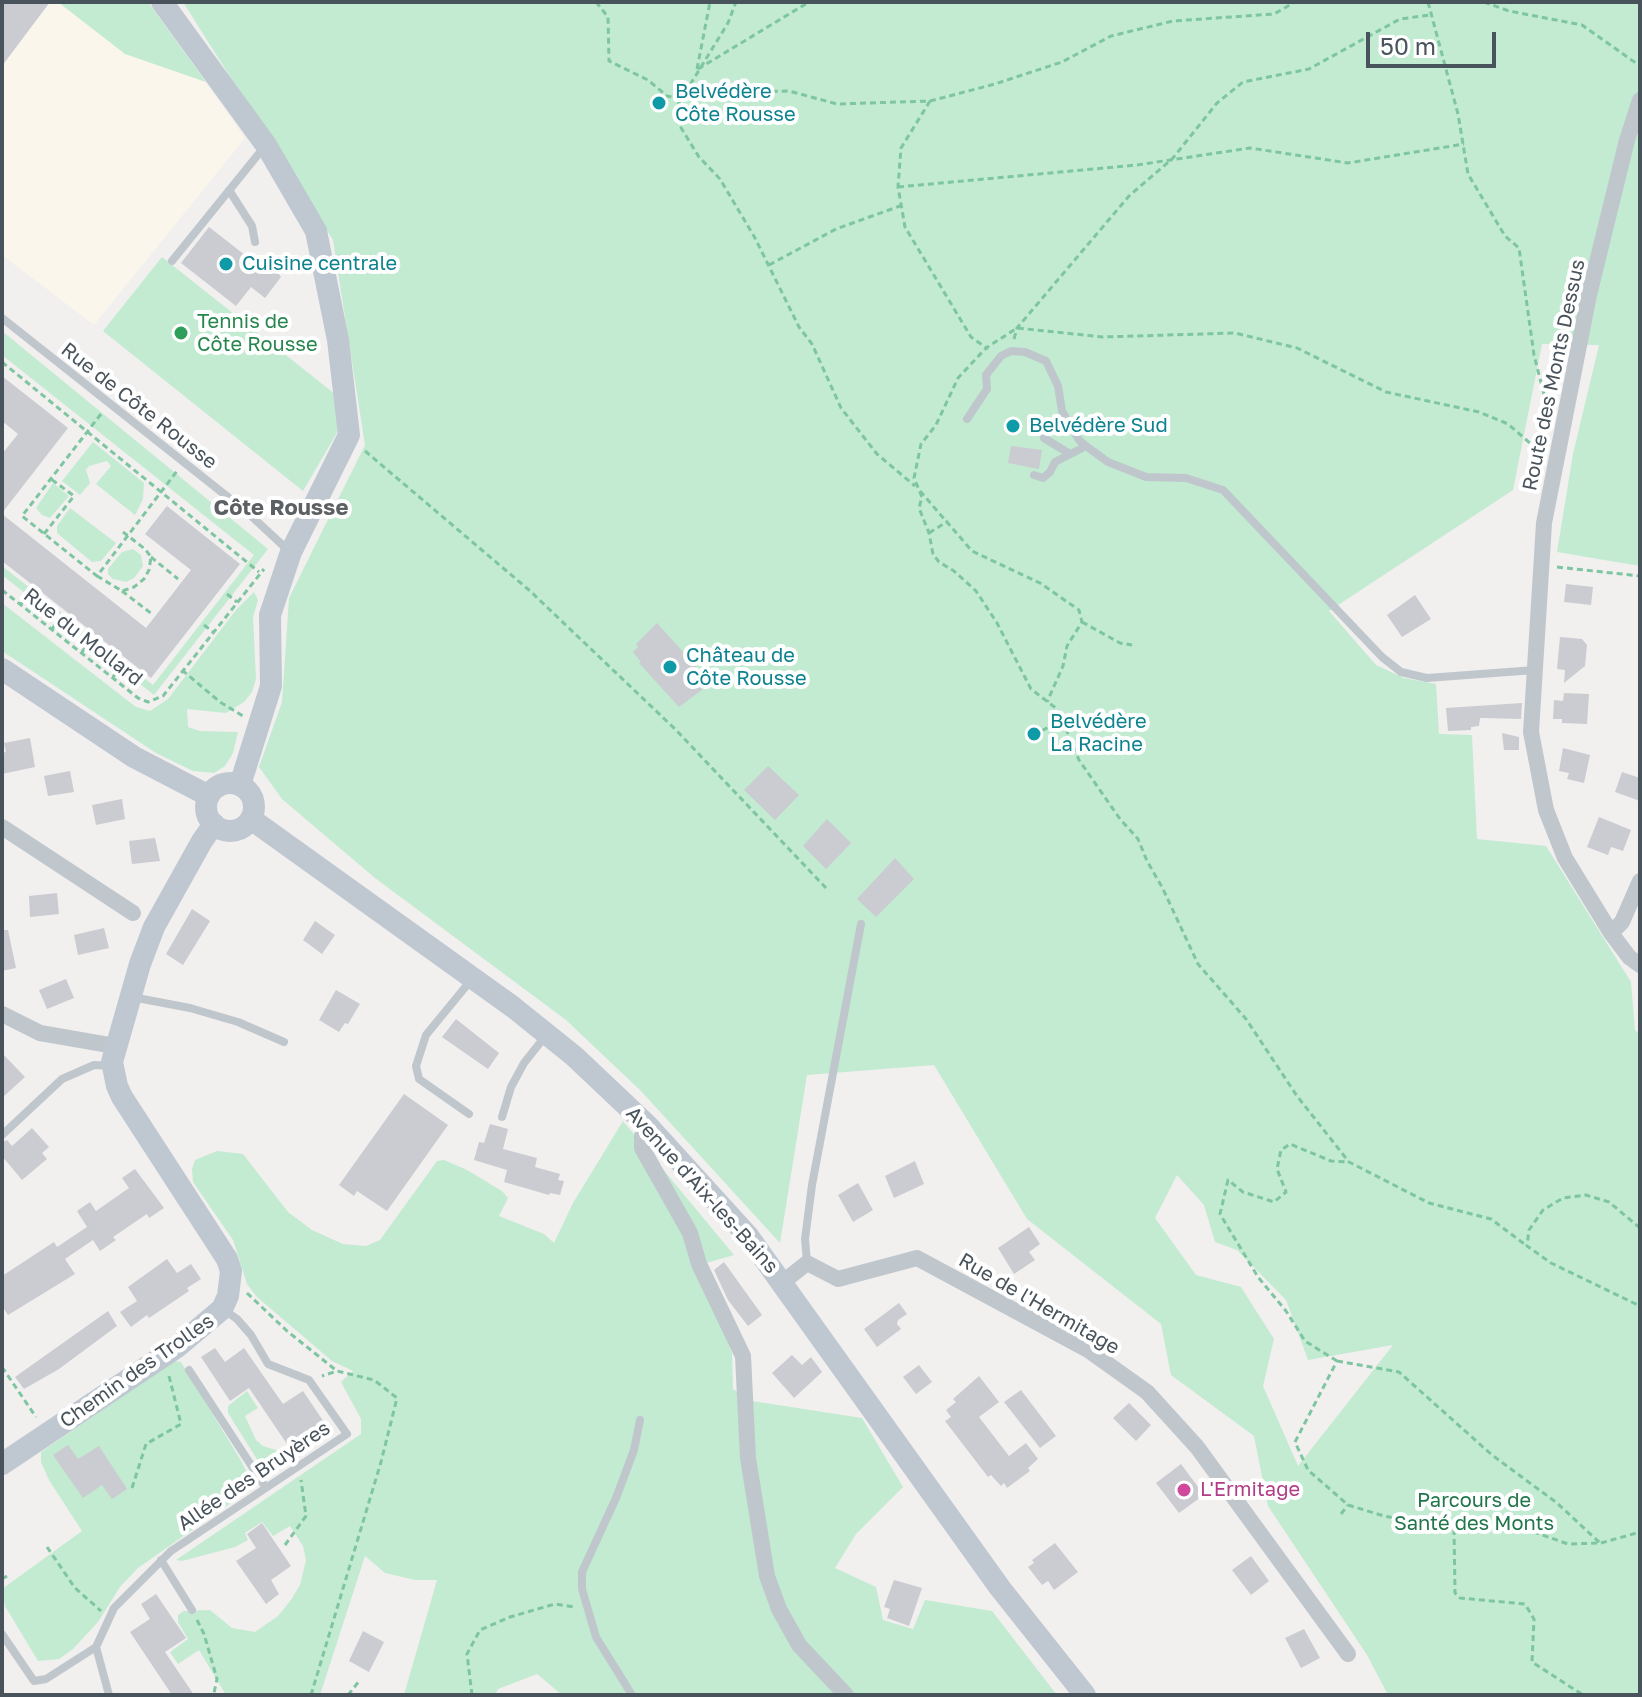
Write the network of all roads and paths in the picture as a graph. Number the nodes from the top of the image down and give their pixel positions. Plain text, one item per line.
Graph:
1 (162, 2) edge
2 (596, 2) edge
3 (710, 2) edge
4 (736, 2) edge
5 (809, 2) edge
6 (1295, 2) edge
7 (1428, 2) edge
8 (1484, 2) edge
9 (1430, 15) junction
10 (1640, 66) edge
11 (697, 71) junction
12 (685, 93) junction
13 (680, 99) junction
14 (1640, 100) edge
15 (930, 101) junction
16 (1464, 144) junction
17 (266, 145) junction
18 (1173, 158) junction
19 (898, 187) junction
20 (229, 190) junction
21 (901, 206) junction
22 (255, 242) dead end
23 (172, 261) dead end
24 (769, 265) junction
25 (2, 318) edge
26 (1017, 328) junction
27 (986, 348) junction
28 (1011, 351) junction
29 (1001, 356) junction
30 (2, 362) edge
31 (109, 403) junction
32 (967, 419) dead end
33 (87, 431) junction
34 (1561, 432) junction
35 (349, 435) junction
36 (1044, 438) dead end
37 (1086, 446) junction
38 (1558, 452) junction
39 (1070, 454) junction
40 (184, 462) junction
41 (1034, 475) dead end
42 (51, 478) junction
43 (917, 487) junction
44 (161, 491) junction
45 (948, 521) junction
46 (123, 532) dead end
47 (929, 533) junction
48 (44, 534) junction
49 (128, 535) junction
50 (291, 552) junction
51 (151, 557) junction
52 (1541, 565) junction
53 (259, 572) junction
54 (97, 576) junction
55 (1640, 576) edge
56 (178, 579) dead end
57 (2, 590) edge
58 (122, 591) junction
59 (31, 592) dead end
60 (227, 594) dead end
61 (237, 602) junction
62 (21, 605) junction
63 (152, 614) dead end
64 (62, 616) dead end
65 (1082, 622) junction
66 (204, 625) dead end
67 (51, 630) junction
68 (213, 632) junction
69 (92, 639) dead end
70 (1132, 645) dead end
71 (82, 653) junction
72 (123, 664) dead end
73 (1536, 666) junction
74 (2, 669) edge
75 (182, 670) junction
76 (113, 678) junction
77 (1047, 702) junction
78 (1057, 709) junction
79 (245, 717) dead end
80 (1033, 735) dead end
81 (240, 785) junction
82 (209, 796) junction
83 (251, 819) junction
84 (214, 824) junction
85 (2, 827) edge
86 (1640, 881) edge
87 (826, 888) dead end
88 (133, 913) dead end
89 (861, 924) dead end
90 (1611, 933) junction
91 (1640, 965) edge
92 (472, 979) junction
93 (130, 996) junction
94 (2, 1014) edge
95 (547, 1034) junction
96 (284, 1042) dead end
97 (114, 1056) junction
98 (469, 1114) dead end
99 (502, 1117) dead end
100 (647, 1125) junction
101 (2, 1135) edge
102 (1349, 1162) junction
103 (1640, 1228) edge
104 (1527, 1246) junction
105 (807, 1263) junction
106 (231, 1271) junction
107 (783, 1282) junction
108 (1640, 1306) edge
109 (222, 1309) junction
110 (1337, 1361) junction
111 (156, 1362) junction
112 (2, 1367) edge
113 (189, 1370) dead end
114 (337, 1371) junction
115 (309, 1380) junction
116 (640, 1420) dead end
117 (48, 1434) junction
118 (2, 1464) edge
119 (298, 1467) junction
120 (132, 1488) dead end
121 (266, 1488) junction
122 (1348, 1505) junction
123 (1341, 1514) dead end
124 (1454, 1529) junction
125 (1640, 1532) edge
126 (1600, 1543) junction
127 (285, 1545) dead end
128 (47, 1547) dead end
129 (161, 1560) junction
130 (7, 1576) dead end
131 (2, 1579) edge
132 (586, 1609) junction
133 (192, 1610) joint
134 (109, 1619) junction
135 (2, 1634) edge
136 (96, 1647) junction
137 (1348, 1654) dead end
138 (360, 1680) dead end
139 (214, 1693) dead end
140 (109, 1695) edge
141 (311, 1695) edge
142 (348, 1695) edge
143 (472, 1695) edge
144 (632, 1695) edge
145 (846, 1695) edge
146 (1085, 1695) edge
147 (1583, 1695) edge

1 - 17 main road
2 - 13 path
3 - 11 path
4 - 11 path
5 - 11 path
6 - 15 path
7 - 9 path
8 - 10 path
9 - 16 path
9 - 18 path
11 - 12 path
12 - 13 path
12 - 15 path
13 - 24 path
14 - 34 street, Route des Monts Dessus
15 - 19 path
16 - 18 path
16 - 34 path
17 - 20 lane
17 - 35 main road
18 - 19 path
18 - 26 path
19 - 21 path
20 - 22 lane
20 - 23 lane
21 - 24 path
21 - 27 path
24 - 43 path
25 - 31 lane, Rue de Côte Rousse
26 - 27 path
26 - 28 path
26 - 38 path
27 - 29 path
27 - 43 path
28 - 29 lane
28 - 37 lane
29 - 32 lane
30 - 33 path
31 - 33 path
31 - 40 lane, Rue de Côte Rousse
33 - 42 path
33 - 44 path
34 - 38 street, Route des Monts Dessus
35 - 50 main road
35 - 87 path
36 - 39 lane
37 - 39 lane
37 - 73 lane
38 - 52 street, Route des Monts Dessus
39 - 41 lane
40 - 44 path
40 - 50 lane, Rue de Côte Rousse
42 - 48 path
42 - 48 path
43 - 45 path
43 - 47 path
44 - 49 path
44 - 53 path
45 - 47 path
45 - 65 path
46 - 49 path
47 - 77 path
48 - 54 path
49 - 51 path
49 - 54 path
50 - 53 path
50 - 81 main road
51 - 56 path
51 - 58 path
52 - 55 path
52 - 73 street, Route des Monts Dessus
53 - 61 path
54 - 58 path
57 - 62 path, Rue du Mollard
58 - 63 path
59 - 62 path
60 - 61 path
61 - 68 path
62 - 67 path, Rue du Mollard
64 - 67 path
65 - 70 path
65 - 77 path
66 - 68 path
67 - 71 path, Rue du Mollard
68 - 75 path
69 - 71 path
71 - 76 path, Rue du Mollard
72 - 76 path
73 - 90 street, Route des Monts Dessus
74 - 82 main road
75 - 76 path, Rue du Mollard
75 - 79 path
77 - 78 path
78 - 80 path
78 - 102 path
81 - 82 main road
81 - 83 main road
82 - 84 main road
83 - 84 main road
83 - 92 main road, Avenue d'Aix-les-Bains
84 - 93 main road
85 - 88 street
86 - 90 street
89 - 105 lane
90 - 91 street, Route des Monts Dessus
92 - 95 main road, Avenue d'Aix-les-Bains
92 - 98 lane
93 - 96 lane
93 - 97 main road
94 - 97 street
95 - 99 lane
95 - 100 main road, Avenue d'Aix-les-Bains
97 - 101 lane
97 - 106 main road
100 - 107 main road, Avenue d'Aix-les-Bains
100 - 145 street
102 - 104 path
102 - 110 path
103 - 104 path
104 - 108 path
105 - 107 street
105 - 137 street, Rue de l'Hermitage
106 - 109 main road, Chemin des Trolles
106 - 114 path
107 - 146 main road, Avenue d'Aix-les-Bains
109 - 111 main road, Chemin des Trolles
109 - 115 lane
110 - 122 path
110 - 126 path
111 - 117 main road, Chemin des Trolles
111 - 120 path
112 - 117 path
113 - 121 lane
114 - 115 path
114 - 141 path
115 - 119 lane, Allée des Bruyères
116 - 132 lane
117 - 118 main road, Chemin des Trolles
119 - 121 lane, Allée des Bruyères
119 - 127 path
121 - 129 lane, Allée des Bruyères
122 - 123 path
122 - 124 path
124 - 126 path
124 - 147 path
125 - 126 path
128 - 134 path
129 - 133 lane
129 - 134 lane, Allée des Bruyères
130 - 131 path
132 - 143 path
132 - 144 lane
133 - 139 path
134 - 136 lane, Allée des Bruyères
135 - 136 lane
136 - 140 lane
138 - 142 path

